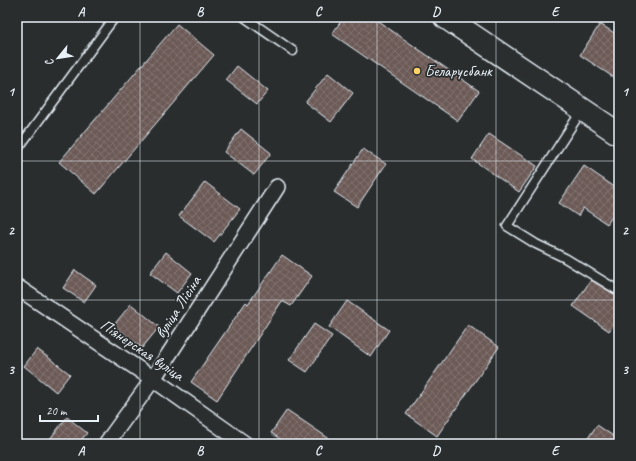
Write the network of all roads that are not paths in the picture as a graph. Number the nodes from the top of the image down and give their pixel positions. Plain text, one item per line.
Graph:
1 (115, 17) edge
2 (244, 17) edge
3 (445, 17) edge
4 (293, 52) dead end
5 (583, 110) junction
6 (619, 134) edge
7 (17, 150) edge
8 (277, 187) dead end
9 (17, 286) edge
10 (619, 291) edge
11 (153, 379) junction
12 (106, 444) edge
13 (246, 444) edge

1 - 7 lane
2 - 4 lane
3 - 5 main road
5 - 6 main road
5 - 10 lane
8 - 11 street, вуліца Лісіна
9 - 11 street, Піянерская вуліца
11 - 12 street, вуліца Лісіна
11 - 13 street, Піянерская вуліца

